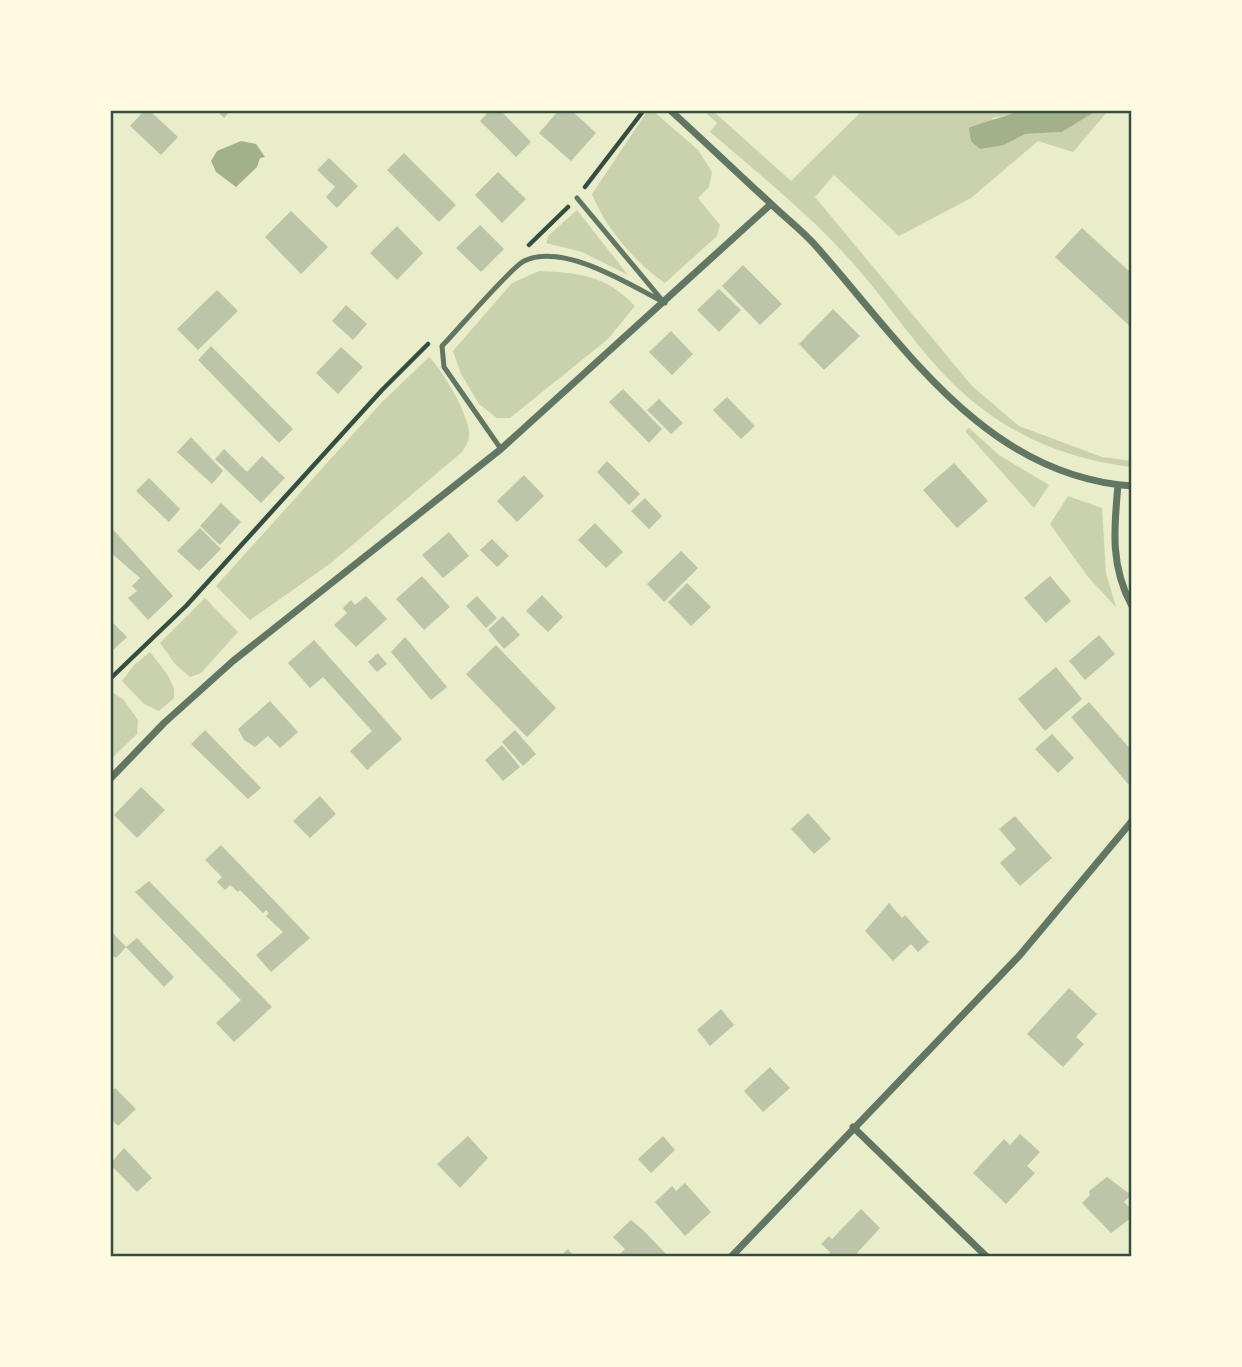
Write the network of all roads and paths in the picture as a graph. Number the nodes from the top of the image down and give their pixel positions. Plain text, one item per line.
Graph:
1 (644, 110) edge
2 (670, 110) edge
3 (577, 198) junction
4 (771, 204) junction
5 (528, 246) dead end
6 (665, 303) junction
7 (430, 342) dead end
8 (501, 449) junction
9 (1118, 485) junction
10 (1132, 486) edge
11 (1132, 606) edge
12 (110, 679) edge
13 (110, 779) edge
14 (1132, 821) edge
15 (853, 1127) junction
16 (731, 1257) edge
17 (987, 1257) edge

1 - 3 path
2 - 4 street
3 - 5 path
3 - 6 lane
4 - 6 street
4 - 9 street
6 - 8 street
6 - 8 lane
7 - 12 path
8 - 13 street
9 - 10 street
9 - 11 street
14 - 15 street
15 - 16 street
15 - 17 street

